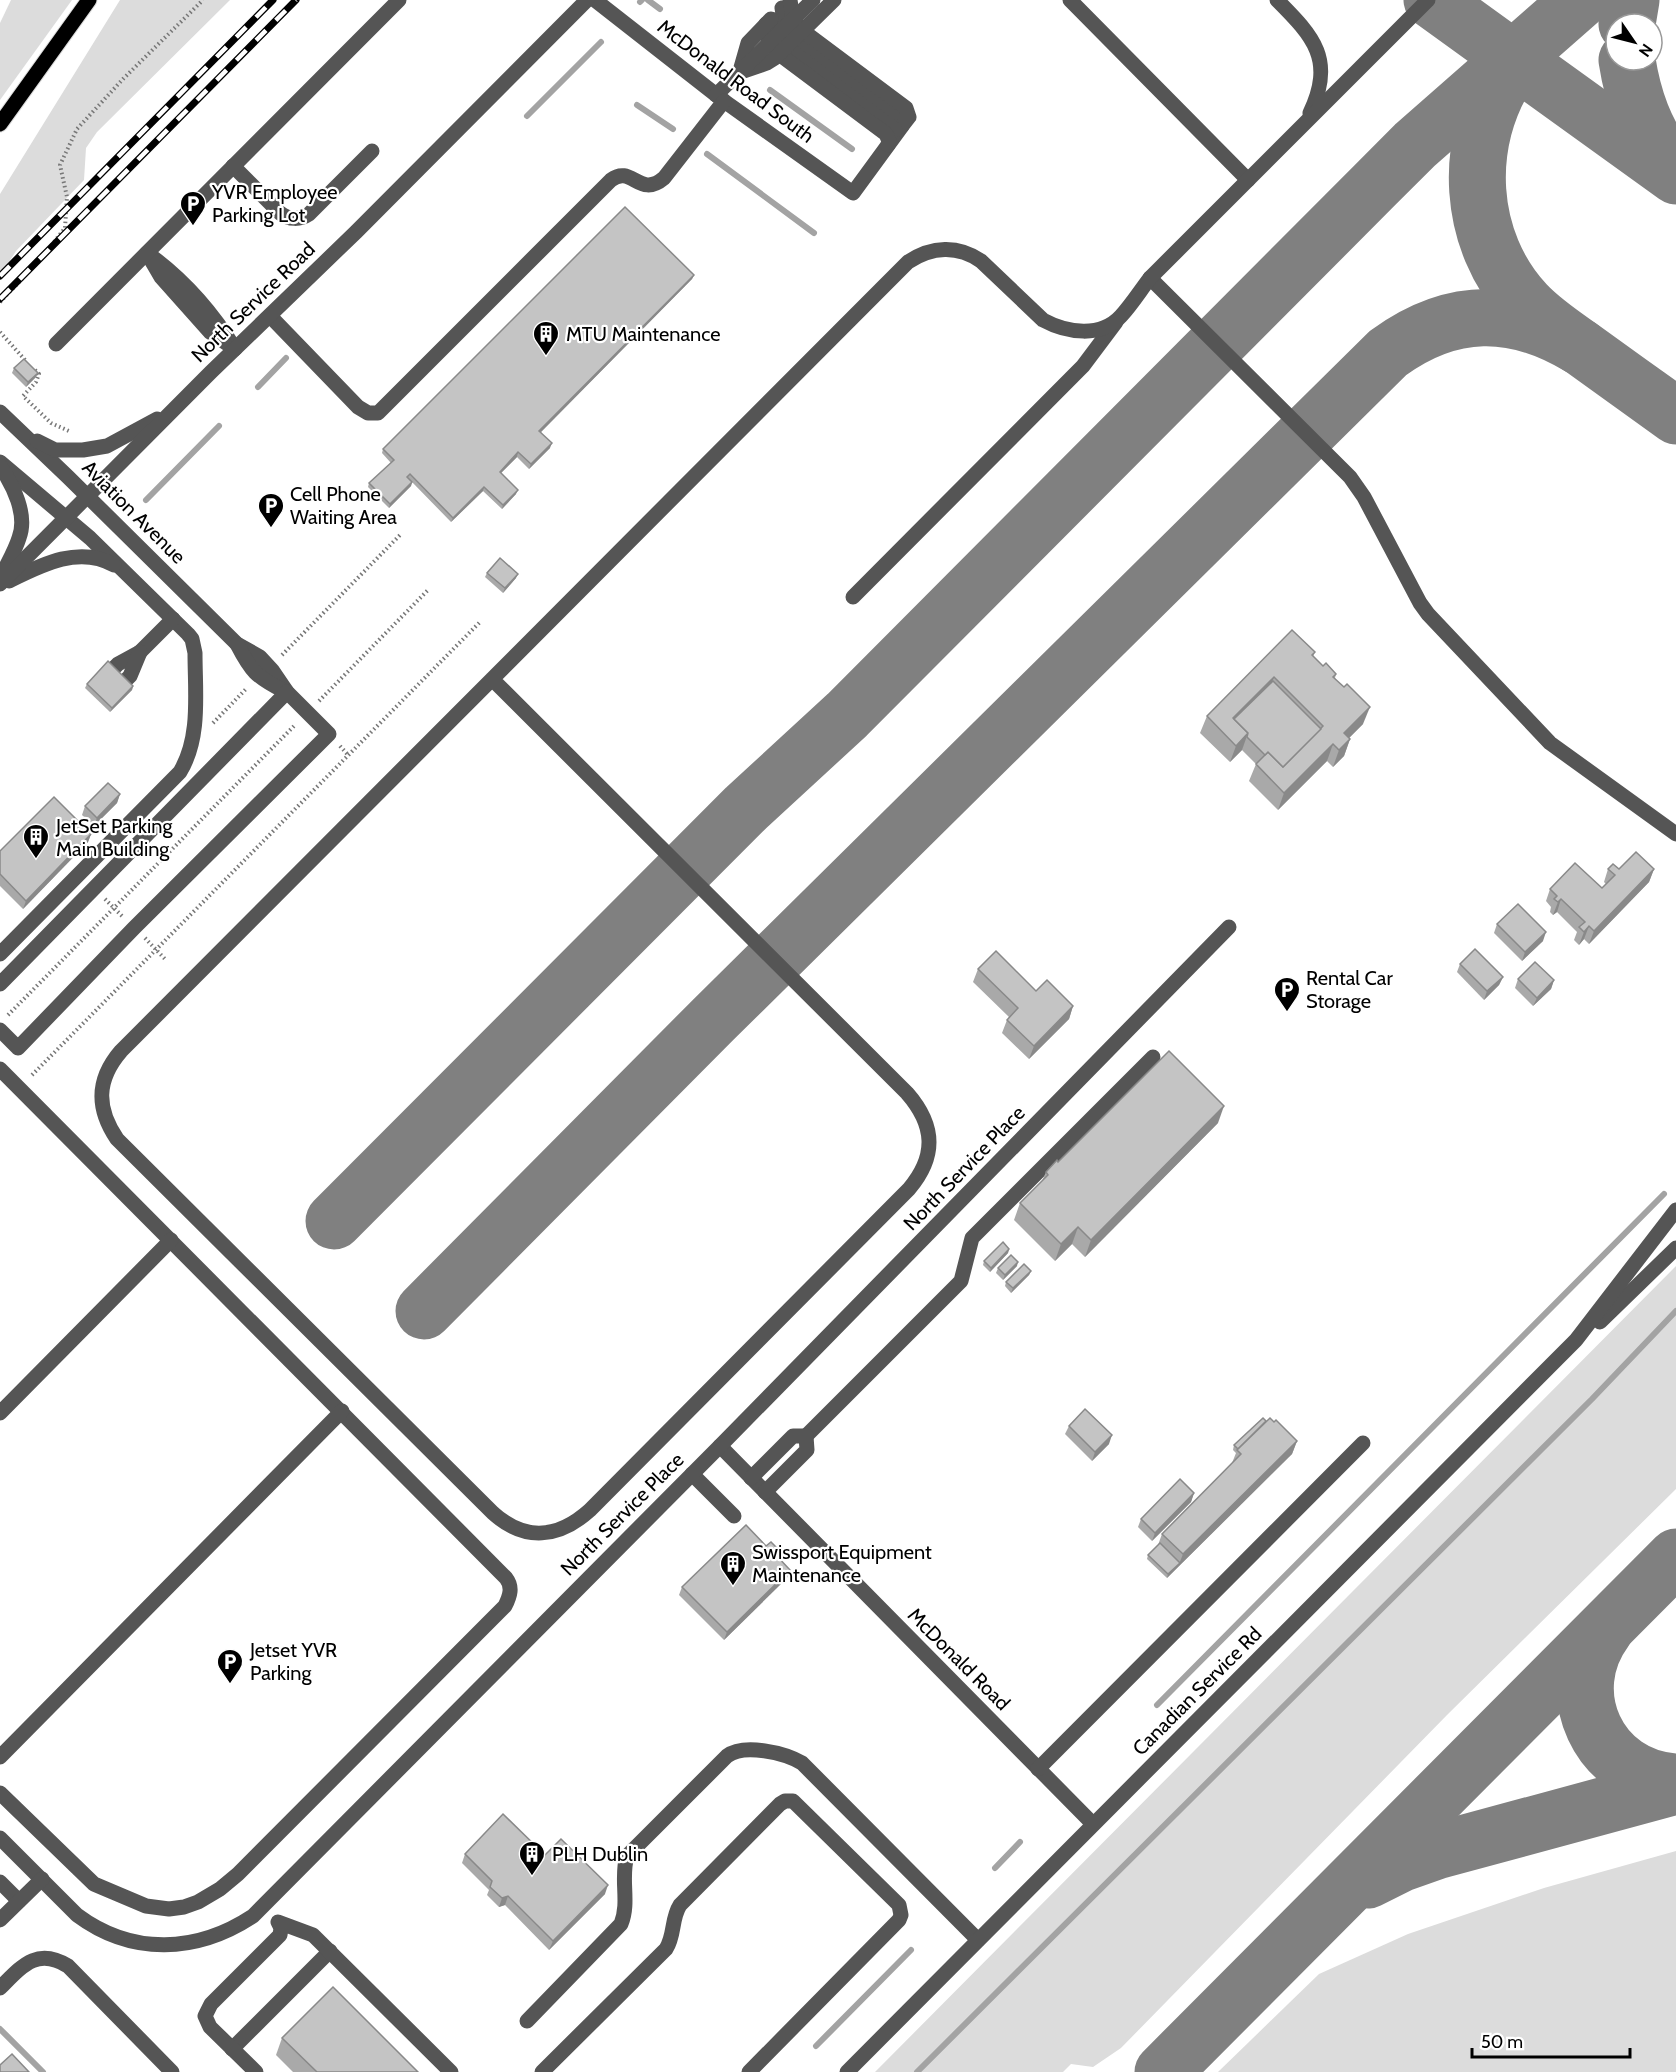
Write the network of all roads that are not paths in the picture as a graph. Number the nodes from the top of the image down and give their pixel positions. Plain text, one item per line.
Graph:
1 (89, 0) edge
2 (399, 0) edge
3 (587, 0) edge
4 (595, 0) edge
5 (813, 0) edge
6 (834, 0) edge
7 (1070, 0) edge
8 (1277, 0) edge
9 (1428, 0) edge
10 (780, 9) edge
11 (786, 37) junction
12 (39, 69) junction
13 (739, 74) junction
14 (720, 98) junction
15 (0, 124) edge
16 (1299, 127) junction
17 (0, 135) edge
18 (895, 136) junction
19 (372, 152) dead end
20 (233, 166) junction
21 (1248, 180) junction
22 (147, 253) junction
23 (1150, 278) junction
24 (270, 316) junction
25 (1120, 317) junction
26 (56, 344) dead end
27 (235, 349) junction
28 (0, 412) edge
29 (170, 412) junction
30 (21, 432) junction
31 (0, 464) edge
32 (87, 495) junction
33 (66, 517) junction
34 (125, 570) junction
35 (0, 583) edge
36 (857, 592) dead end
37 (174, 620) junction
38 (140, 652) junction
39 (113, 669) edge
40 (492, 679) junction
41 (126, 681) edge
42 (287, 692) junction
43 (1676, 834) edge
44 (1229, 927) dead end
45 (0, 954) edge
46 (0, 984) edge
47 (1, 1025) edge
48 (18, 1048) junction
49 (1153, 1057) dead end
50 (0, 1067) edge
51 (1676, 1210) edge
52 (1676, 1236) edge
53 (171, 1240) junction
54 (1676, 1248) edge
55 (1642, 1281) junction
56 (1576, 1340) junction
57 (342, 1412) junction
58 (0, 1413) edge
59 (807, 1436) junction
60 (1363, 1443) dead end
61 (720, 1446) junction
62 (692, 1474) junction
63 (751, 1478) junction
64 (765, 1492) junction
65 (734, 1516) dead end
66 (0, 1757) edge
67 (1038, 1769) junction
68 (0, 1792) edge
69 (1094, 1824) junction
70 (0, 1838) edge
71 (42, 1879) junction
72 (0, 1882) edge
73 (19, 1901) junction
74 (263, 1906) junction
75 (0, 1920) edge
76 (278, 1922) junction
77 (978, 1940) junction
78 (330, 1951) junction
79 (0, 1988) edge
80 (527, 2021) dead end
81 (232, 2049) junction
82 (172, 2072) edge
83 (256, 2072) edge
84 (451, 2072) edge
85 (542, 2072) edge
86 (749, 2072) edge
87 (847, 2072) edge

1 - 12 main road
2 - 20 street
3 - 24 street, North Service Road
4 - 14 street, McDonald Road South
5 - 11 street
6 - 11 street
7 - 21 street
8 - 16 street
9 - 16 street
10 - 11 street
10 - 11 street
10 - 13 street
11 - 13 street
11 - 18 street
11 - 18 street
12 - 15 main road
12 - 17 main road
13 - 14 street
14 - 18 street, McDonald Road South
14 - 24 street
16 - 21 street
19 - 20 street
20 - 22 street
21 - 23 street
22 - 26 street
22 - 27 street
23 - 25 street
23 - 43 street
24 - 27 street, North Service Road
25 - 36 street
25 - 40 street
27 - 29 street, North Service Road
28 - 30 street, Aviation Avenue
29 - 30 street
29 - 32 street, North Service Road
30 - 32 street, Aviation Avenue
31 - 33 street
31 - 35 street
32 - 33 street, North Service Road
32 - 42 street, Aviation Avenue
33 - 34 street
33 - 35 street, North Service Road
34 - 35 street
34 - 37 street
37 - 38 street
37 - 45 street
38 - 39 street
38 - 41 street
40 - 40 street
42 - 46 street
42 - 48 street, Aviation Avenue
44 - 61 street, North Service Place
47 - 48 street
48 - 50 street
49 - 59 street
50 - 53 street
51 - 56 street
52 - 55 street
53 - 57 street
53 - 58 street
54 - 55 street
55 - 56 street
56 - 69 street, Canadian Service Rd
57 - 66 street
57 - 68 street
59 - 63 street
59 - 64 street
60 - 67 street
61 - 62 street, North Service Place
61 - 63 street, McDonald Road
62 - 65 street
62 - 74 street, North Service Place
63 - 64 street, McDonald Road
64 - 67 street, McDonald Road
67 - 69 street, McDonald Road
69 - 77 street, Canadian Service Rd
70 - 71 street, North Service Place
71 - 73 street
71 - 74 street, North Service Place
72 - 73 street
73 - 75 street
74 - 76 street
76 - 78 street
76 - 81 street
77 - 80 street
77 - 87 street, Canadian Service Rd
78 - 81 street
78 - 84 street
79 - 82 street
81 - 83 street
85 - 86 street

